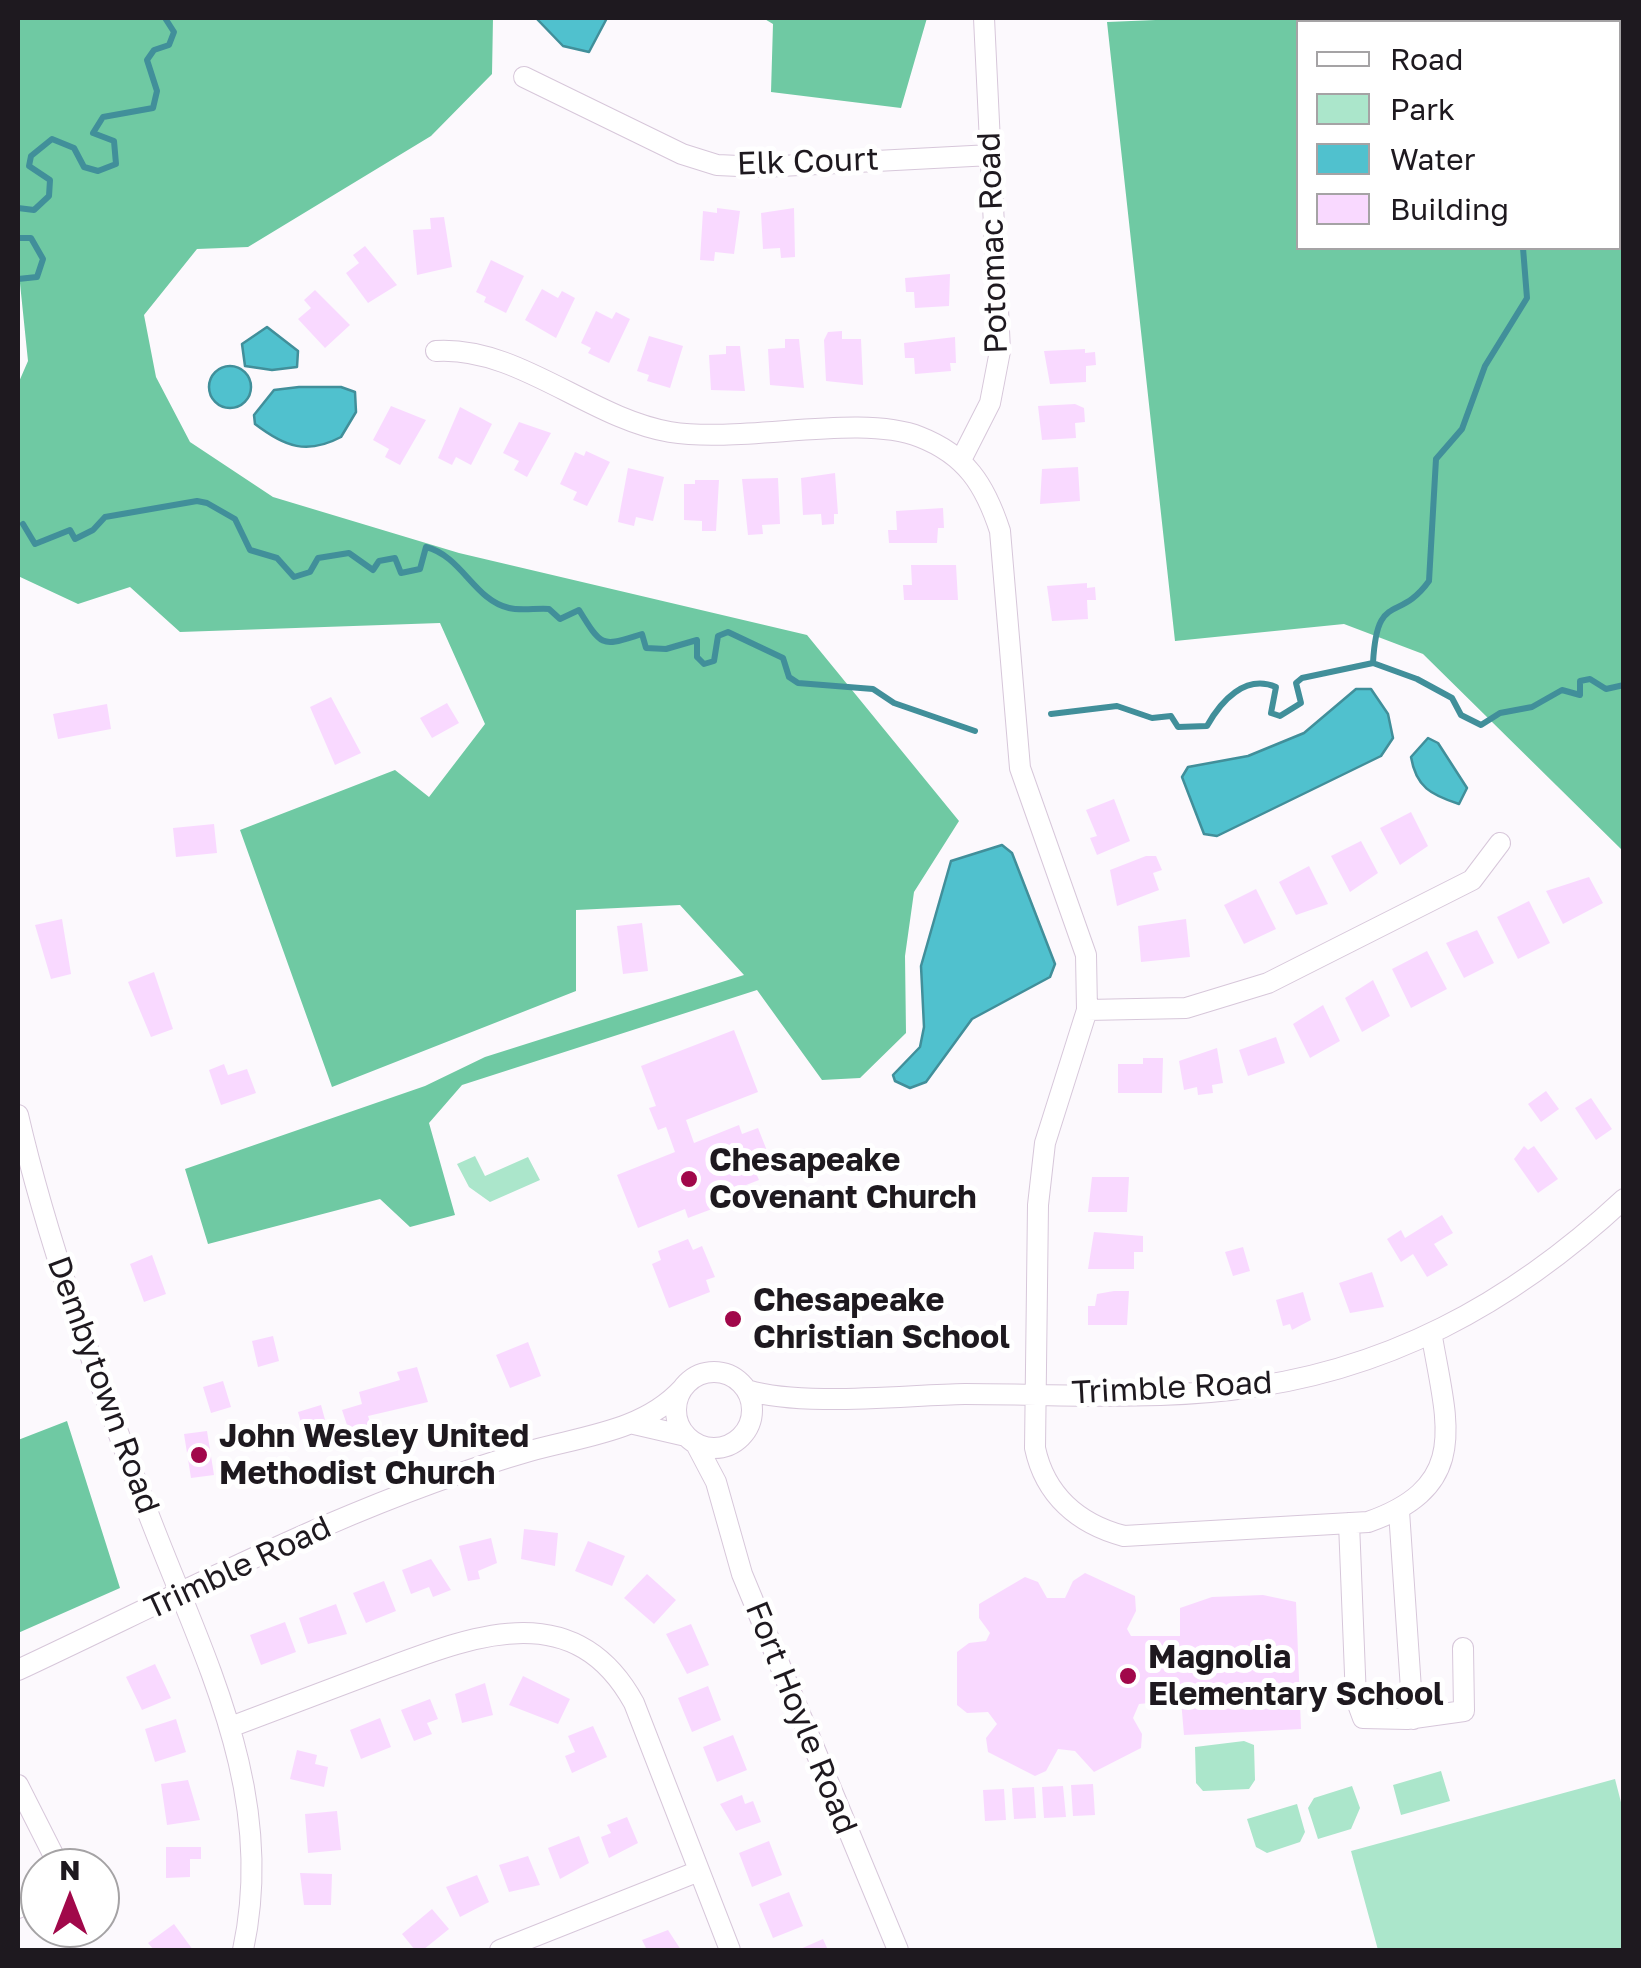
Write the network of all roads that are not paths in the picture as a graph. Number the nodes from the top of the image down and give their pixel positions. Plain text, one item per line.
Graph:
1 (984, 18) edge
2 (524, 78) dead end
3 (991, 155) junction
4 (436, 351) dead end
5 (961, 460) junction
6 (1500, 843) dead end
7 (1087, 1010) junction
8 (18, 1115) edge
9 (1624, 1198) edge
10 (1432, 1336) junction
11 (682, 1389) junction
12 (747, 1390) junction
13 (1034, 1394) junction
14 (787, 1400) junction
15 (634, 1424) junction
16 (749, 1426) junction
17 (691, 1440) junction
18 (732, 1444) junction
19 (716, 1482) junction
20 (1400, 1511) junction
21 (1349, 1523) junction
22 (179, 1595) junction
23 (1462, 1648) dead end
24 (18, 1670) edge
25 (1413, 1719) junction
26 (233, 1726) junction
27 (18, 1785) edge
28 (50, 1848) edge
29 (699, 1871) junction
30 (243, 1950) edge
31 (500, 1950) edge
32 (730, 1950) edge
33 (898, 1950) edge

1 - 3 street, Potomac Road
2 - 3 street, Elk Court
3 - 5 street, Potomac Road
4 - 5 street
5 - 7 street
6 - 7 street
7 - 13 street
8 - 22 street, Dembytown Road
9 - 10 street, Trimble Road
10 - 13 street, Trimble Road
10 - 20 street
11 - 12 street
11 - 15 street, Trimble Road
11 - 17 street
12 - 14 street, Trimble Road
12 - 16 street
13 - 14 street, Trimble Road
13 - 21 street
14 - 16 street
15 - 17 street, Trimble Road
15 - 22 street, Trimble Road
16 - 18 street
17 - 18 street
17 - 19 street, Fort Hoyle Road
18 - 19 street
19 - 33 street, Fort Hoyle Road
20 - 21 street
20 - 25 street
21 - 25 street
22 - 24 street, Trimble Road
22 - 26 street, Dembytown Road
23 - 25 street
26 - 29 street
26 - 30 street, Dembytown Road
27 - 28 street
29 - 31 street
29 - 32 street

